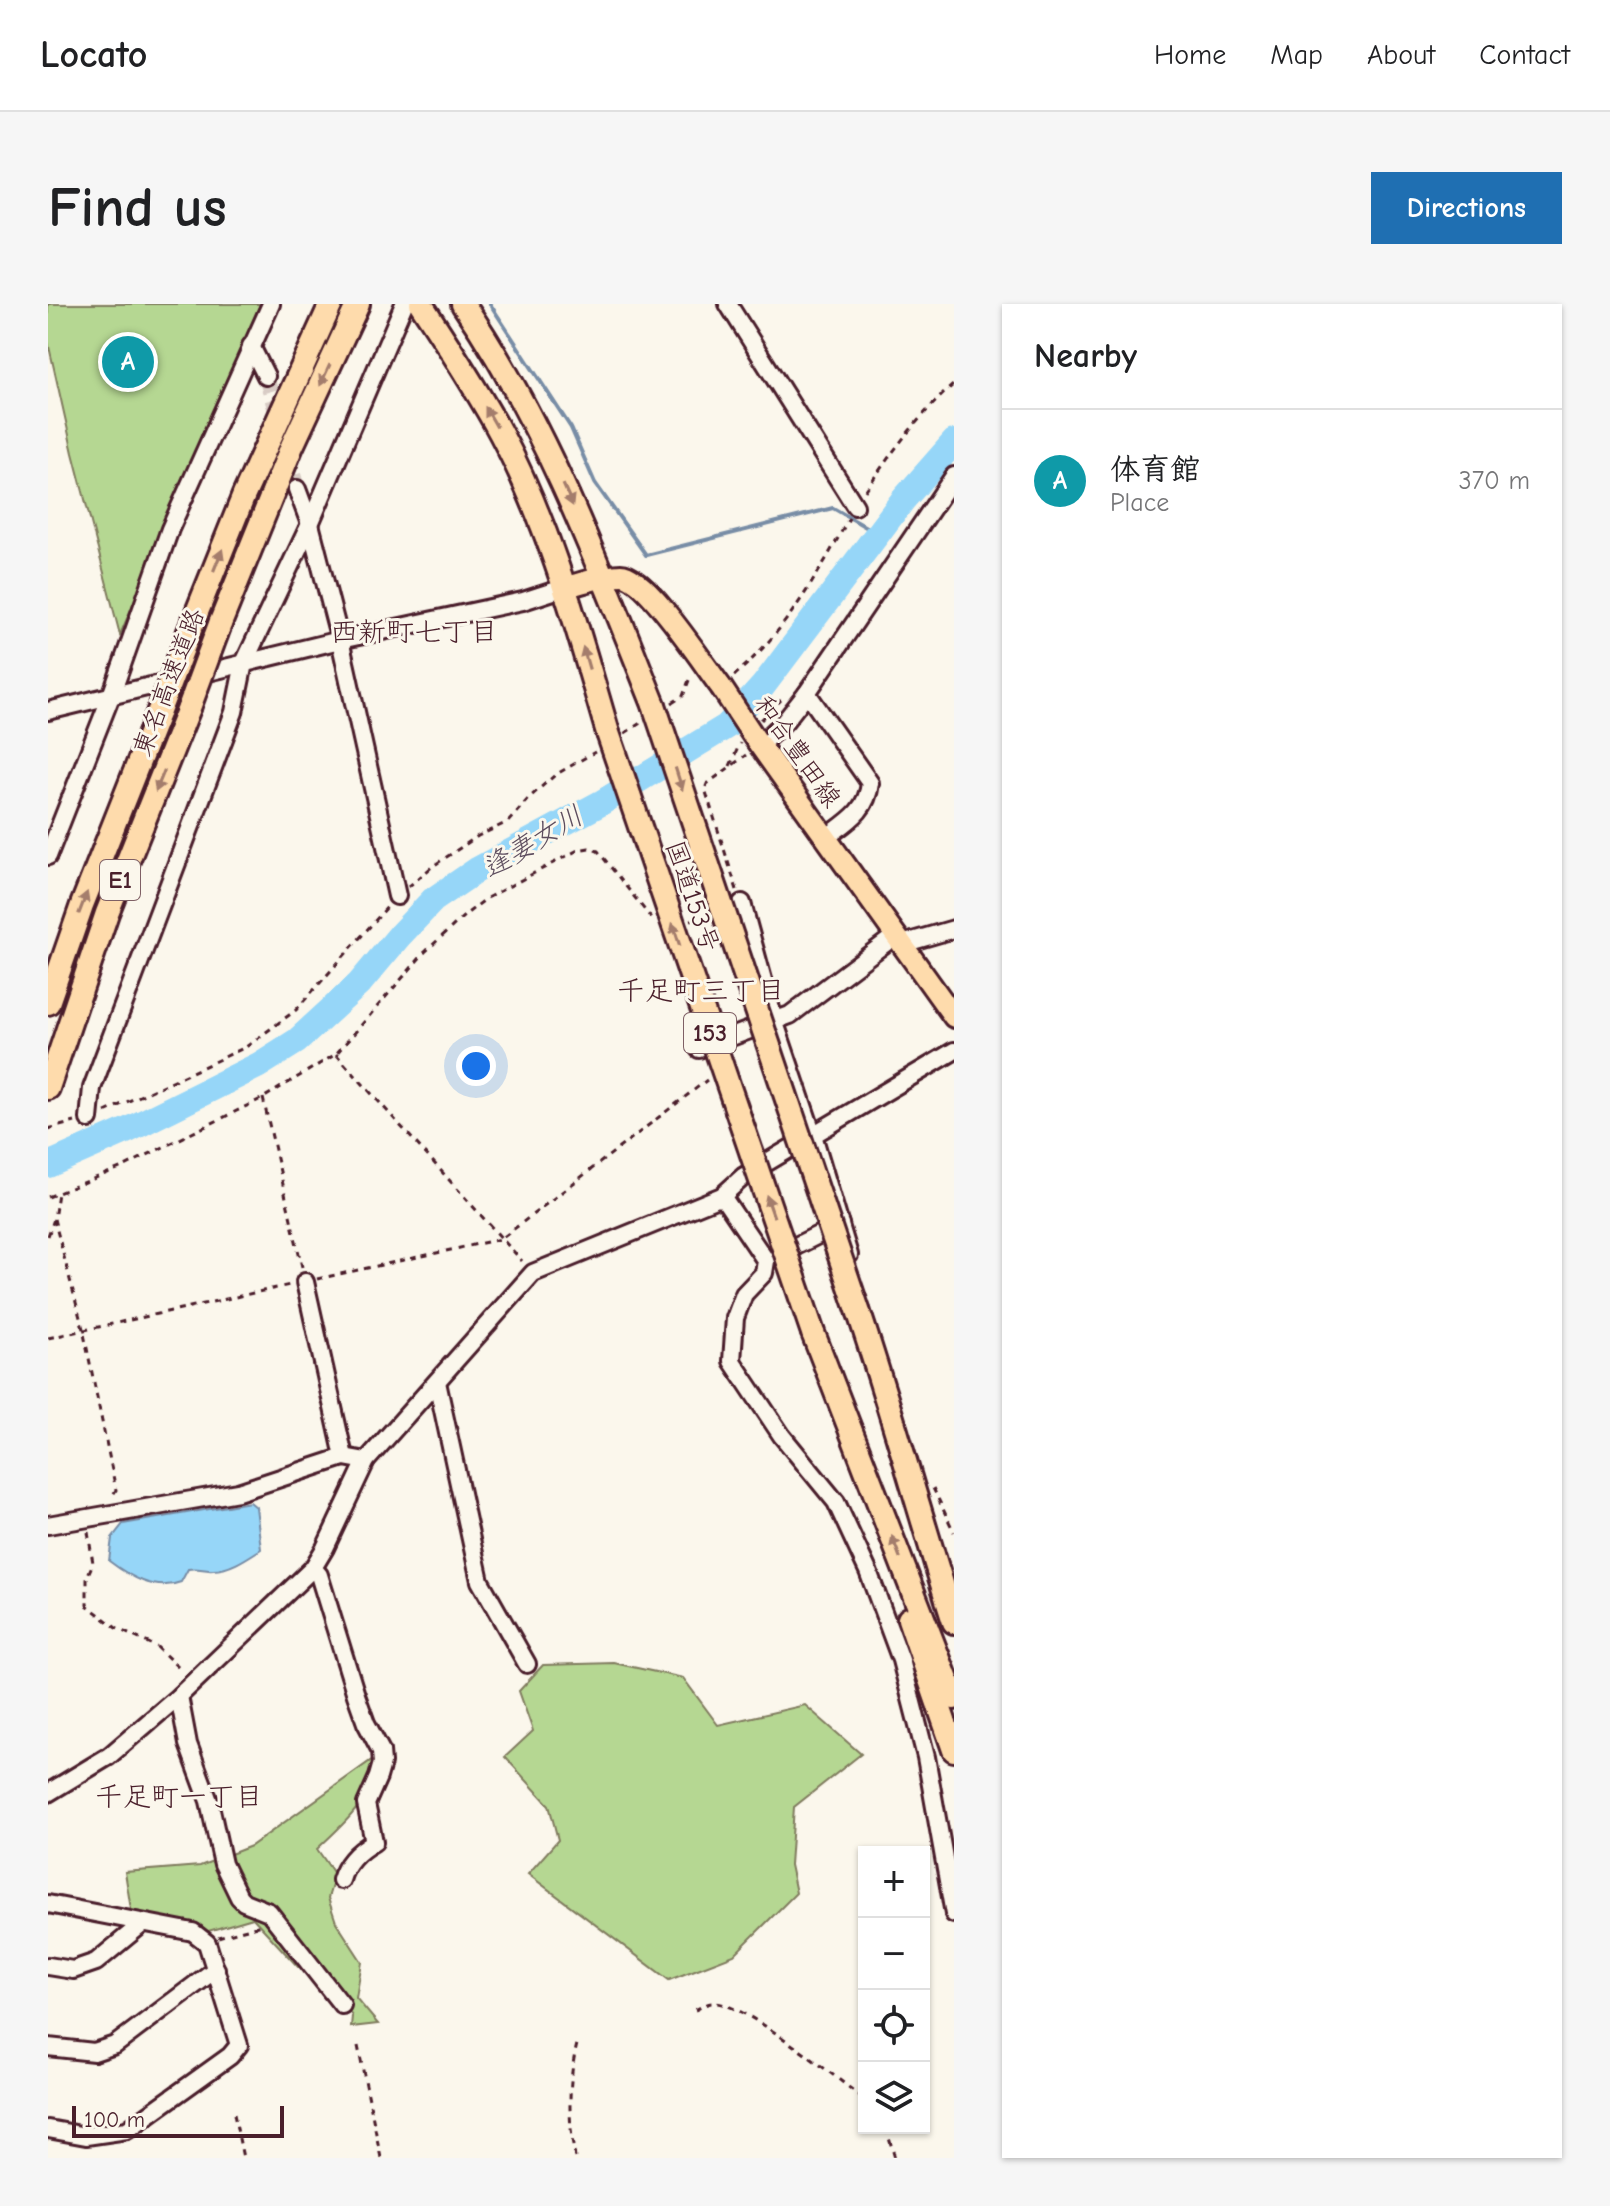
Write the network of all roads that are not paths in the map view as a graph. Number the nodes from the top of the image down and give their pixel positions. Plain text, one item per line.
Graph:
1 (271, 304) edge
2 (331, 304) edge
3 (358, 304) edge
4 (404, 304) edge
5 (421, 304) edge
6 (463, 304) edge
7 (728, 304) edge
8 (251, 346) junction
9 (266, 376) tunnel mouth
10 (954, 476) edge
11 (297, 489) tunnel mouth
12 (855, 506) road end
13 (310, 524) junction
14 (603, 578) junction
15 (566, 587) junction
16 (340, 640) junction
17 (244, 663) junction
18 (807, 693) junction
19 (111, 696) junction
20 (48, 711) edge
21 (758, 742) junction
22 (827, 837) junction
23 (48, 856) edge
24 (397, 896) dead end
25 (742, 903) road end
26 (954, 929) edge
27 (899, 940) junction
28 (48, 1003) edge
29 (954, 1017) edge
30 (774, 1020) junction
31 (699, 1049) dead end
32 (954, 1051) edge
33 (48, 1088) edge
34 (89, 1119) dead end
35 (813, 1135) junction
36 (722, 1196) junction
37 (841, 1223) junction
38 (766, 1261) junction
39 (305, 1282) road end
40 (437, 1382) junction
41 (910, 1438) dead end
42 (344, 1457) junction
43 (366, 1461) junction
44 (48, 1525) edge
45 (933, 1556) junction
46 (313, 1568) junction
47 (909, 1581) junction
48 (954, 1583) edge
49 (954, 1622) edge
50 (527, 1664) dead end
51 (179, 1696) junction
52 (954, 1698) edge
53 (954, 1750) edge
54 (48, 1793) edge
55 (341, 1880) dead end
56 (48, 1904) edge
57 (954, 1914) edge
58 (142, 1924) junction
59 (48, 1966) edge
60 (216, 1969) junction
61 (342, 2005) dead end
62 (48, 2047) edge
63 (48, 2129) edge

1 - 8 street
28 -> 2 highway, 東名高速道路 / E1, bridge
3 -> 33 highway, 東名高速道路 / E1, bridge
4 - 13 street
15 -> 5 highway, 国道153号 / 153
6 -> 14 highway, 国道153号 / 153
7 - 12 street
8 - 9 street
8 - 19 street
10 - 18 street
11 - 13 street
13 - 16 street
13 - 17 street
14 - 15 main road, 和合豊田線
14 - 21 main road, 和合豊田線, bridge
14 -> 45 highway, 国道153号 / 153, bridge
15 - 16 street
47 -> 15 highway, 国道153号 / 153, bridge
16 - 17 street
16 - 24 street
17 - 19 street
17 - 34 street
18 - 21 street
18 - 22 street
19 - 20 street
19 - 23 street
21 - 22 main road, 和合豊田線
22 - 27 main road, 和合豊田線
25 - 30 street
26 - 27 street
27 - 29 main road, 和合豊田線
27 - 30 street
30 - 31 street
30 - 35 street
32 - 35 street
35 - 36 street
35 - 37 street
36 - 38 street
36 - 40 street
37 - 38 street
37 - 41 street
38 - 57 street
39 - 42 street
40 - 43 street
40 - 50 street
42 - 43 street
42 - 44 street
43 - 46 street
45 - 48 highway
45 - 49 highway, 国道153号 / 153
46 - 51 street
46 - 55 street
47 - 52 highway, 国道153号 / 153
47 - 53 highway
51 - 54 street
51 - 61 street
56 - 58 street
58 - 59 street
58 - 60 street
60 - 62 street
60 - 63 street

